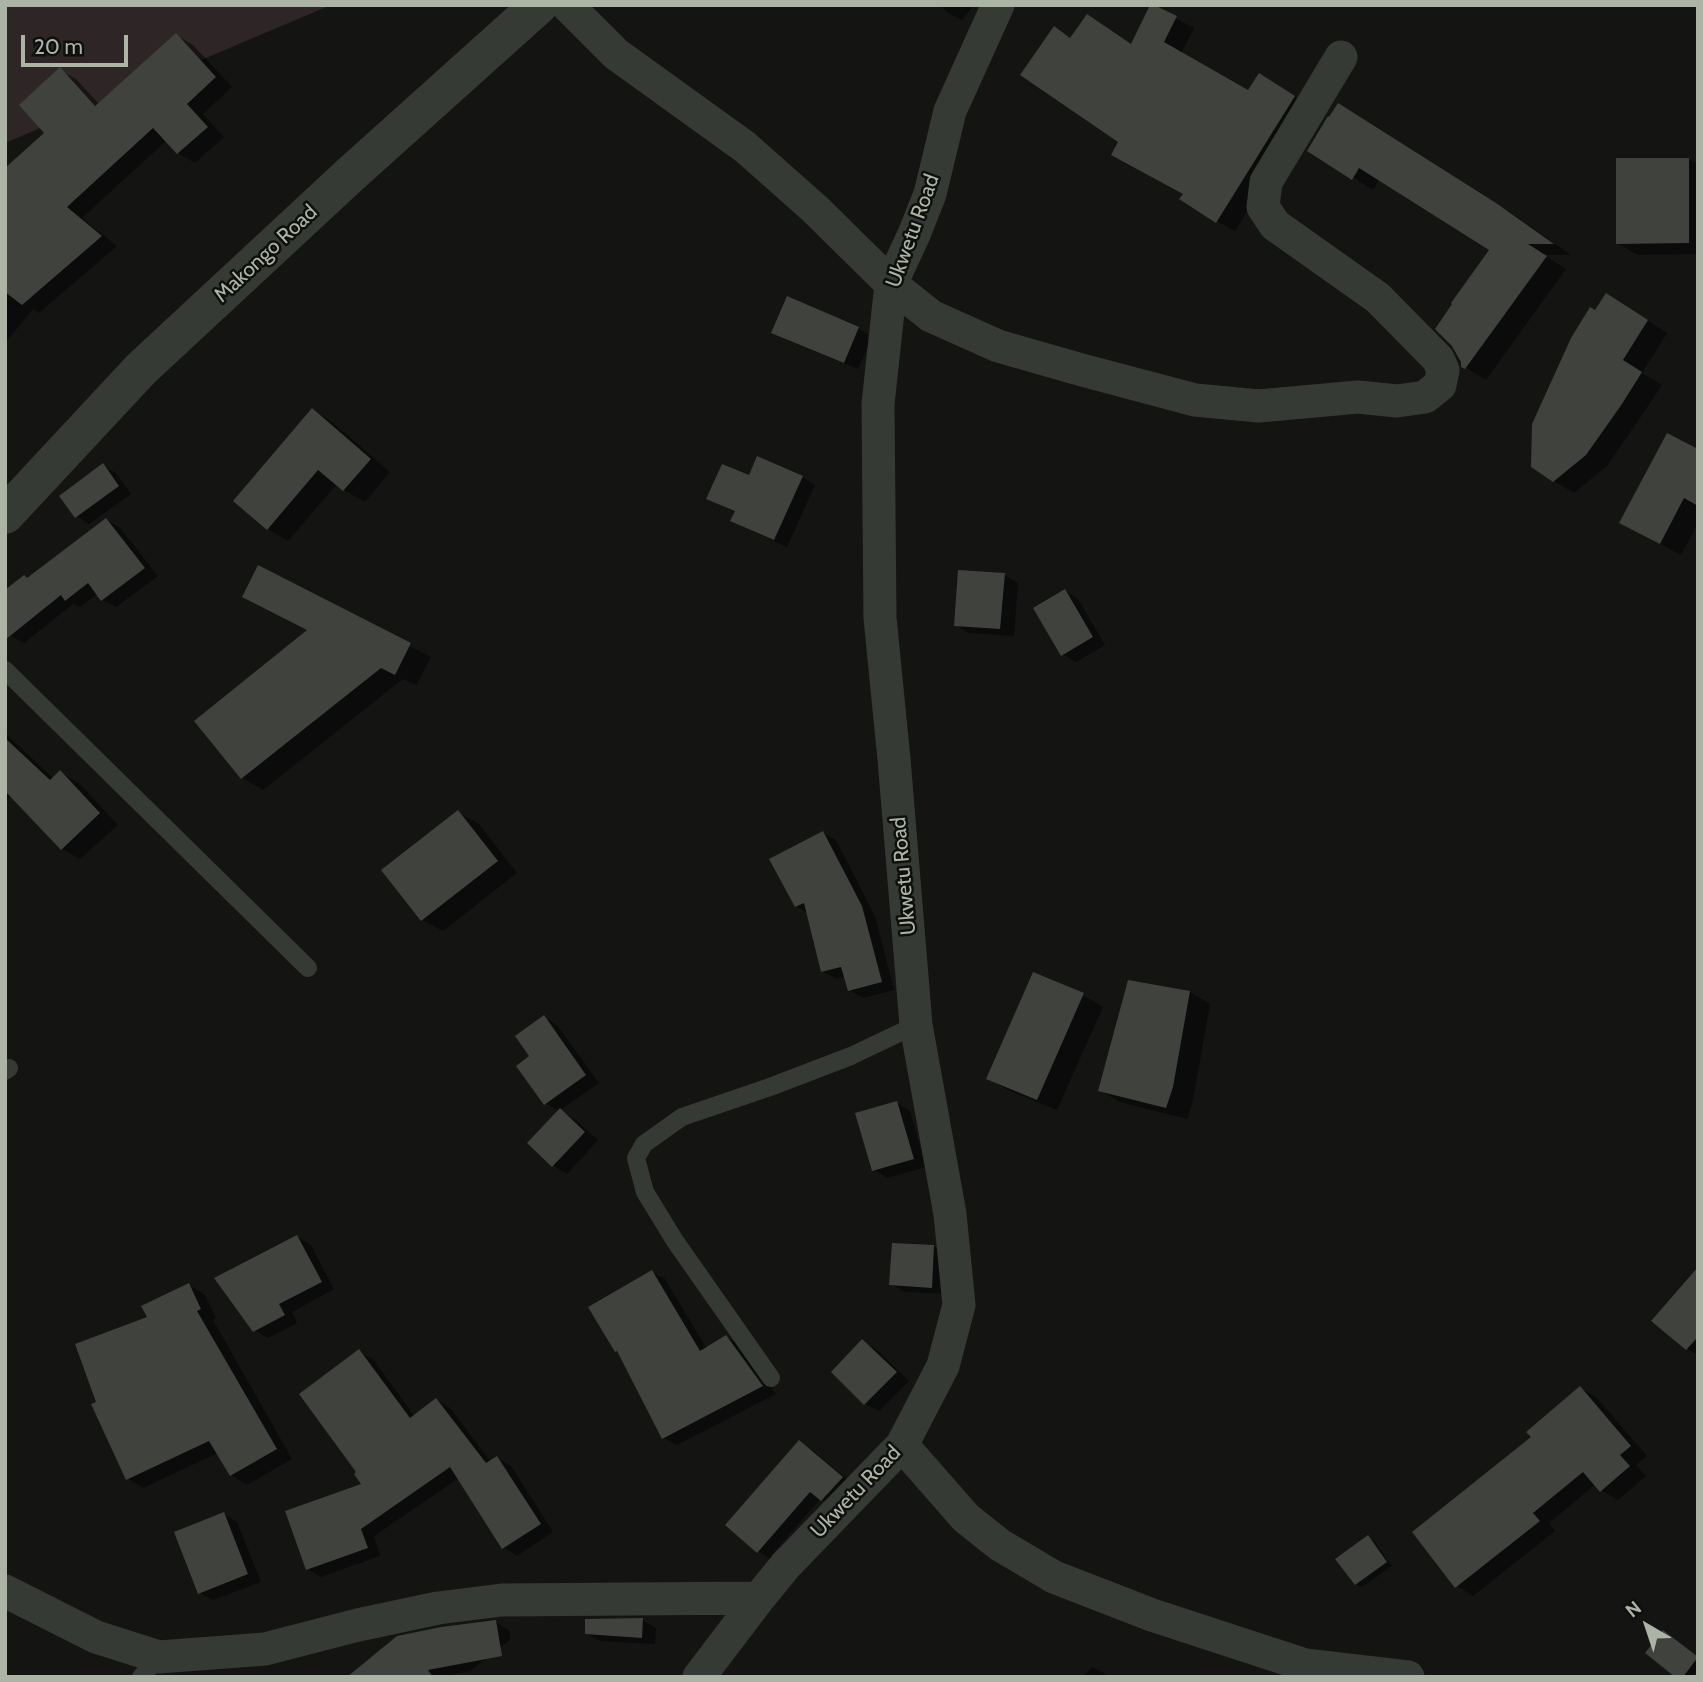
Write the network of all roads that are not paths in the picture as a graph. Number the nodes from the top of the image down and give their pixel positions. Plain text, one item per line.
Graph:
1 (538, 5) edge
2 (567, 5) edge
3 (998, 5) edge
4 (1341, 57) dead end
5 (891, 284) junction
6 (5, 515) edge
7 (5, 670) edge
8 (308, 968) dead end
9 (916, 1025) junction
10 (771, 1378) dead end
11 (902, 1445) junction
12 (5, 1591) edge
13 (759, 1598) junction
14 (150, 1667) edge
15 (699, 1677) edge
16 (1408, 1677) edge

1 - 6 street, Makongo Road
2 - 5 street
3 - 5 street, Ukwetu Road
4 - 5 street
5 - 9 street, Ukwetu Road
7 - 8 lane
9 - 10 lane
9 - 11 street, Ukwetu Road
11 - 13 street, Ukwetu Road
11 - 16 street
12 - 14 street
13 - 14 street
13 - 15 street, Ukwetu Road

